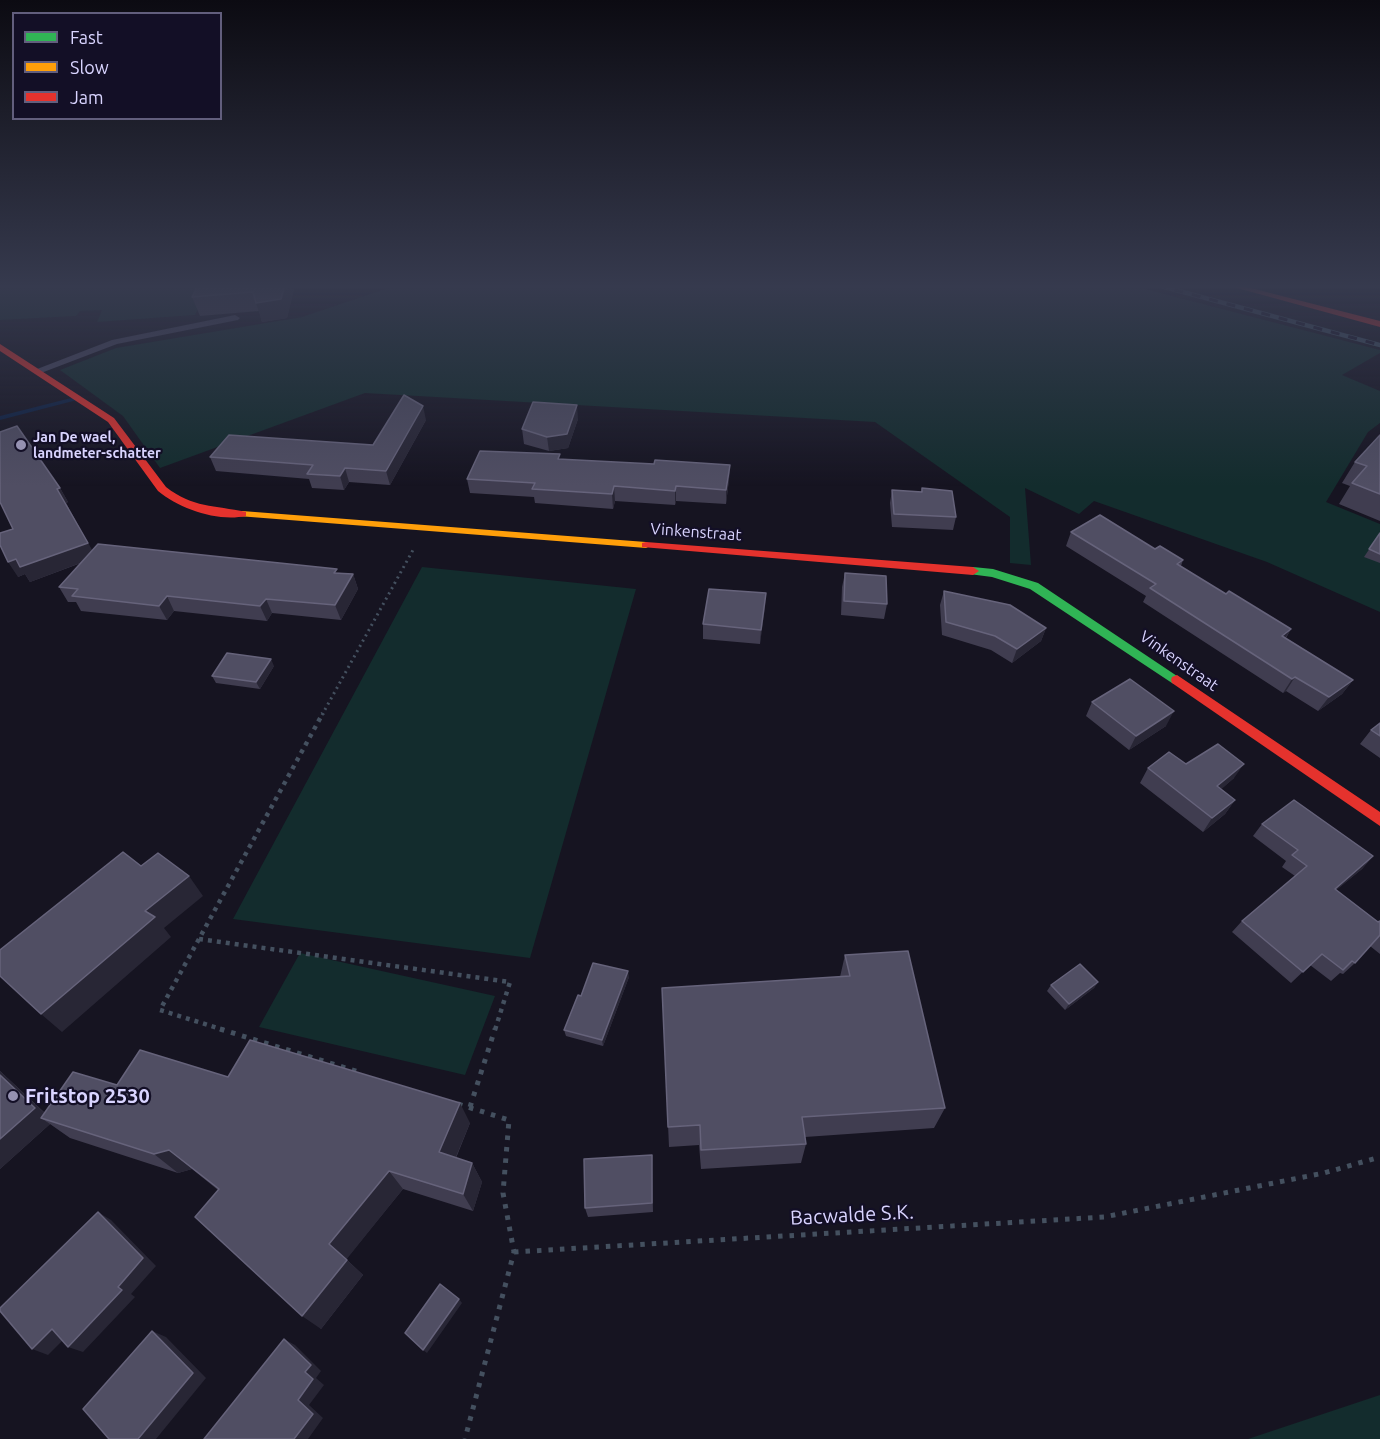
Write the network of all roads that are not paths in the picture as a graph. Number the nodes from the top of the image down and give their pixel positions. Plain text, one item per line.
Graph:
1 (8, 352) edge
2 (87, 352) edge
3 (37, 371) junction
4 (1380, 820) edge

1 - 3 street, Vinkenstraat
2 - 3 lane
3 - 4 street, Vinkenstraat

